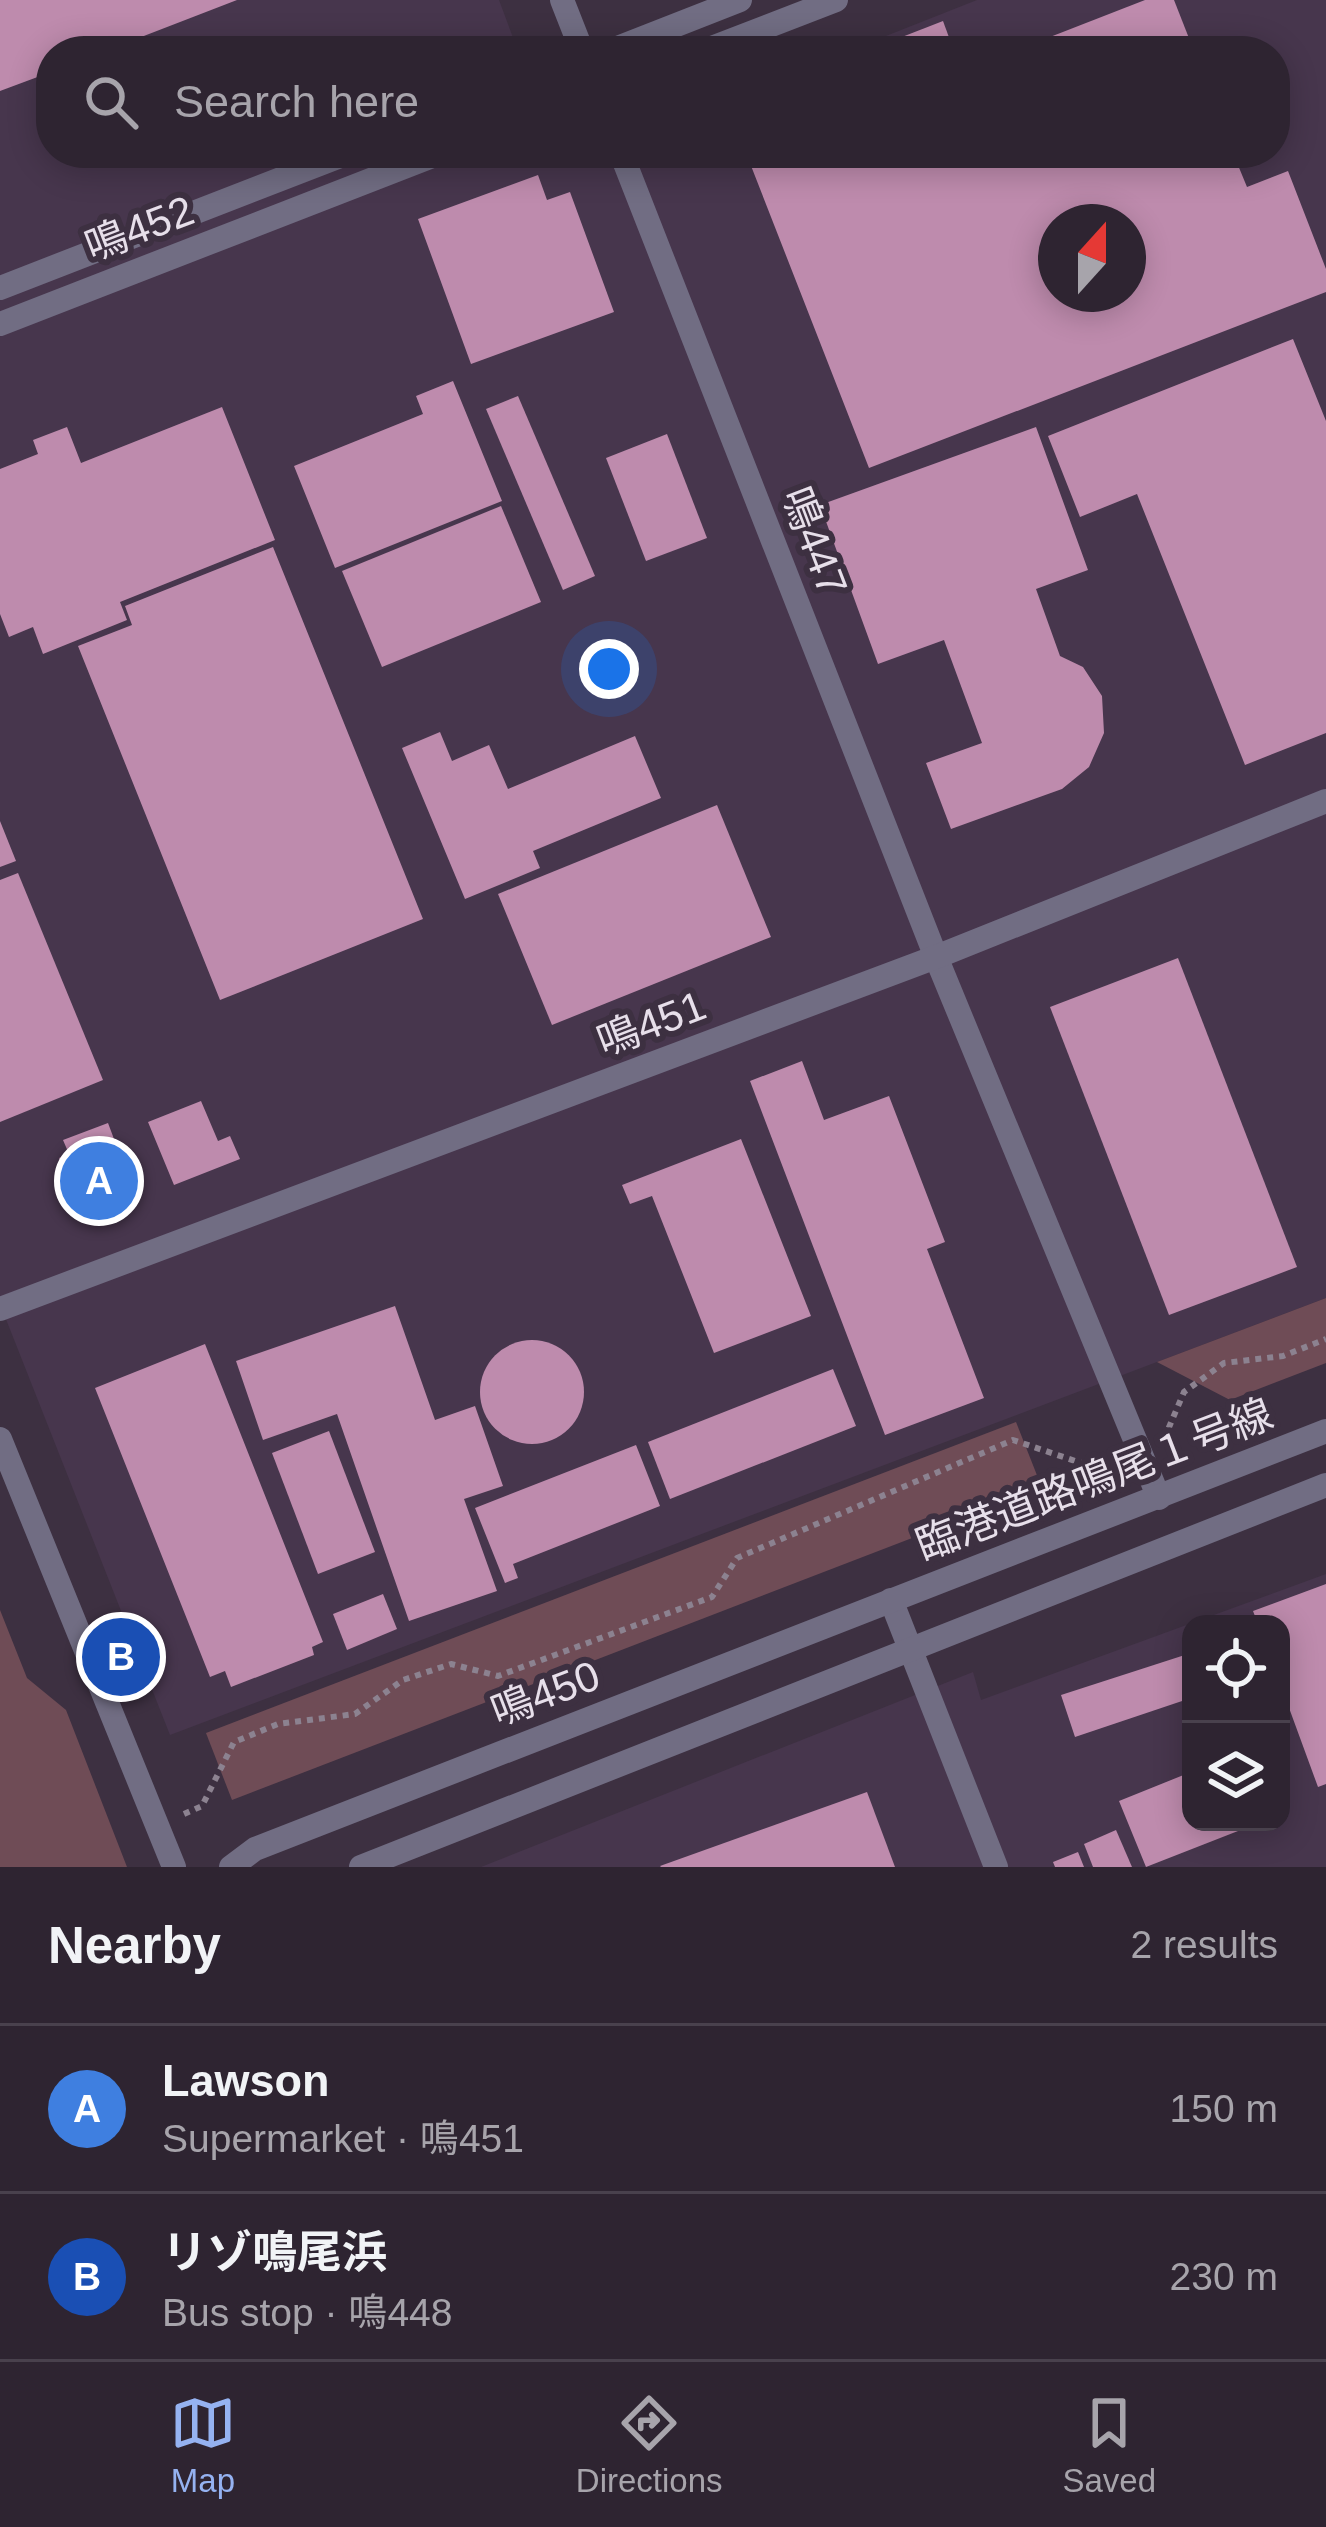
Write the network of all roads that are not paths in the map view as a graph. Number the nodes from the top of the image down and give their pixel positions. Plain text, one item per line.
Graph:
1 (562, 0) edge
2 (740, 0) edge
3 (836, 0) edge
4 (576, 36) edge
5 (648, 36) edge
6 (743, 36) edge
7 (309, 168) edge
8 (401, 168) edge
9 (627, 168) edge
10 (0, 288) edge
11 (0, 324) edge
12 (1326, 801) edge
13 (936, 957) junction
14 (0, 1309) edge
15 (1326, 1431) edge
16 (0, 1439) edge
17 (1326, 1484) edge
18 (1159, 1498) junction
19 (891, 1600) junction
20 (910, 1648) junction
21 (174, 1867) edge
22 (231, 1867) edge
23 (361, 1867) edge
24 (996, 1867) edge

1 - 4 street
2 - 5 street
3 - 6 street
7 - 10 street, 鳴452
8 - 11 street, 鳴452
9 - 13 street, 鳴447
12 - 13 street, 鳴451
13 - 14 street, 鳴451
13 - 18 street, 鳴447
15 - 18 street, 臨港道路鳴尾１号線
16 - 21 street
17 - 20 street
18 - 19 street, 臨港道路鳴尾１号線
19 - 20 street
19 - 22 street, 鳴450
20 - 23 street
20 - 24 street

